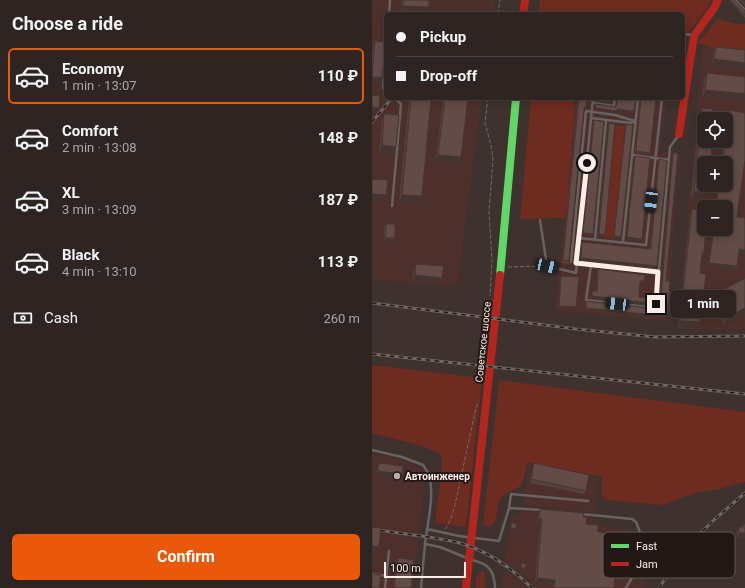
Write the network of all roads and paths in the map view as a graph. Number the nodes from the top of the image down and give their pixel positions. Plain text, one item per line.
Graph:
1 (390, 0) edge
2 (500, 0) edge
3 (525, 0) edge
4 (718, 0) edge
5 (735, 0) edge
6 (745, 10) edge
7 (389, 12) edge
8 (498, 12) edge
9 (523, 12) edge
10 (685, 34) edge
11 (694, 36) junction
12 (384, 75) edge
13 (384, 89) edge
14 (685, 99) edge
15 (396, 100) edge
16 (488, 100) edge
17 (516, 100) edge
18 (615, 100) edge
19 (638, 100) edge
20 (662, 100) edge
21 (685, 100) edge
22 (593, 103) joint
23 (591, 118) junction
24 (606, 120) junction
25 (635, 121) junction
26 (680, 134) joint
27 (632, 155) junction
28 (656, 158) junction
29 (669, 160) junction
30 (392, 206) dead end
31 (540, 220) dead end
32 (579, 238) junction
33 (595, 239) junction
34 (623, 242) junction
35 (570, 262) edge
36 (576, 263) junction
37 (591, 265) junction
38 (547, 266) junction
39 (506, 267) dead end
40 (658, 272) junction
41 (492, 300) dead end
42 (656, 304) dead end
43 (647, 307) edge
44 (484, 398) junction
45 (372, 450) edge
46 (588, 501) dead end
47 (509, 508) junction
48 (548, 510) edge
49 (580, 514) edge
50 (427, 529) junction
51 (441, 532) junction
52 (640, 532) edge
53 (425, 544) junction
54 (389, 551) dead end
55 (372, 574) edge
56 (387, 576) junction
57 (632, 578) edge
58 (467, 584) edge
59 (385, 588) edge
60 (421, 588) edge
61 (495, 588) edge
62 (626, 588) edge

1 - 7 lane
2 - 8 path
3 - 9 main road
4 - 11 main road
5 - 6 lane
10 - 11 lane
11 - 14 main road
12 - 13 lane
15 - 30 lane
16 - 41 path
17 - 44 main road, Советское шоссе
18 - 22 lane
19 - 25 lane
20 - 28 lane
21 - 26 main road
22 - 23 lane
23 - 24 lane
23 - 32 lane
24 - 25 lane
24 - 33 lane
25 - 27 lane
25 - 35 lane
26 - 29 lane
27 - 28 lane
27 - 34 lane
28 - 29 lane
28 - 34 lane
29 - 40 lane
31 - 38 lane
32 - 33 lane
32 - 36 lane
33 - 34 lane
36 - 37 lane
36 - 38 lane
37 - 40 lane
37 - 43 lane
38 - 39 path
40 - 42 lane
44 - 51 path
44 - 58 main road, Советское шоссе
45 - 50 lane
46 - 47 lane
47 - 48 lane
47 - 51 lane
49 - 52 lane
50 - 51 lane
50 - 53 lane
53 - 60 lane
53 - 61 lane
54 - 56 lane
55 - 56 lane
56 - 59 lane
57 - 62 lane

